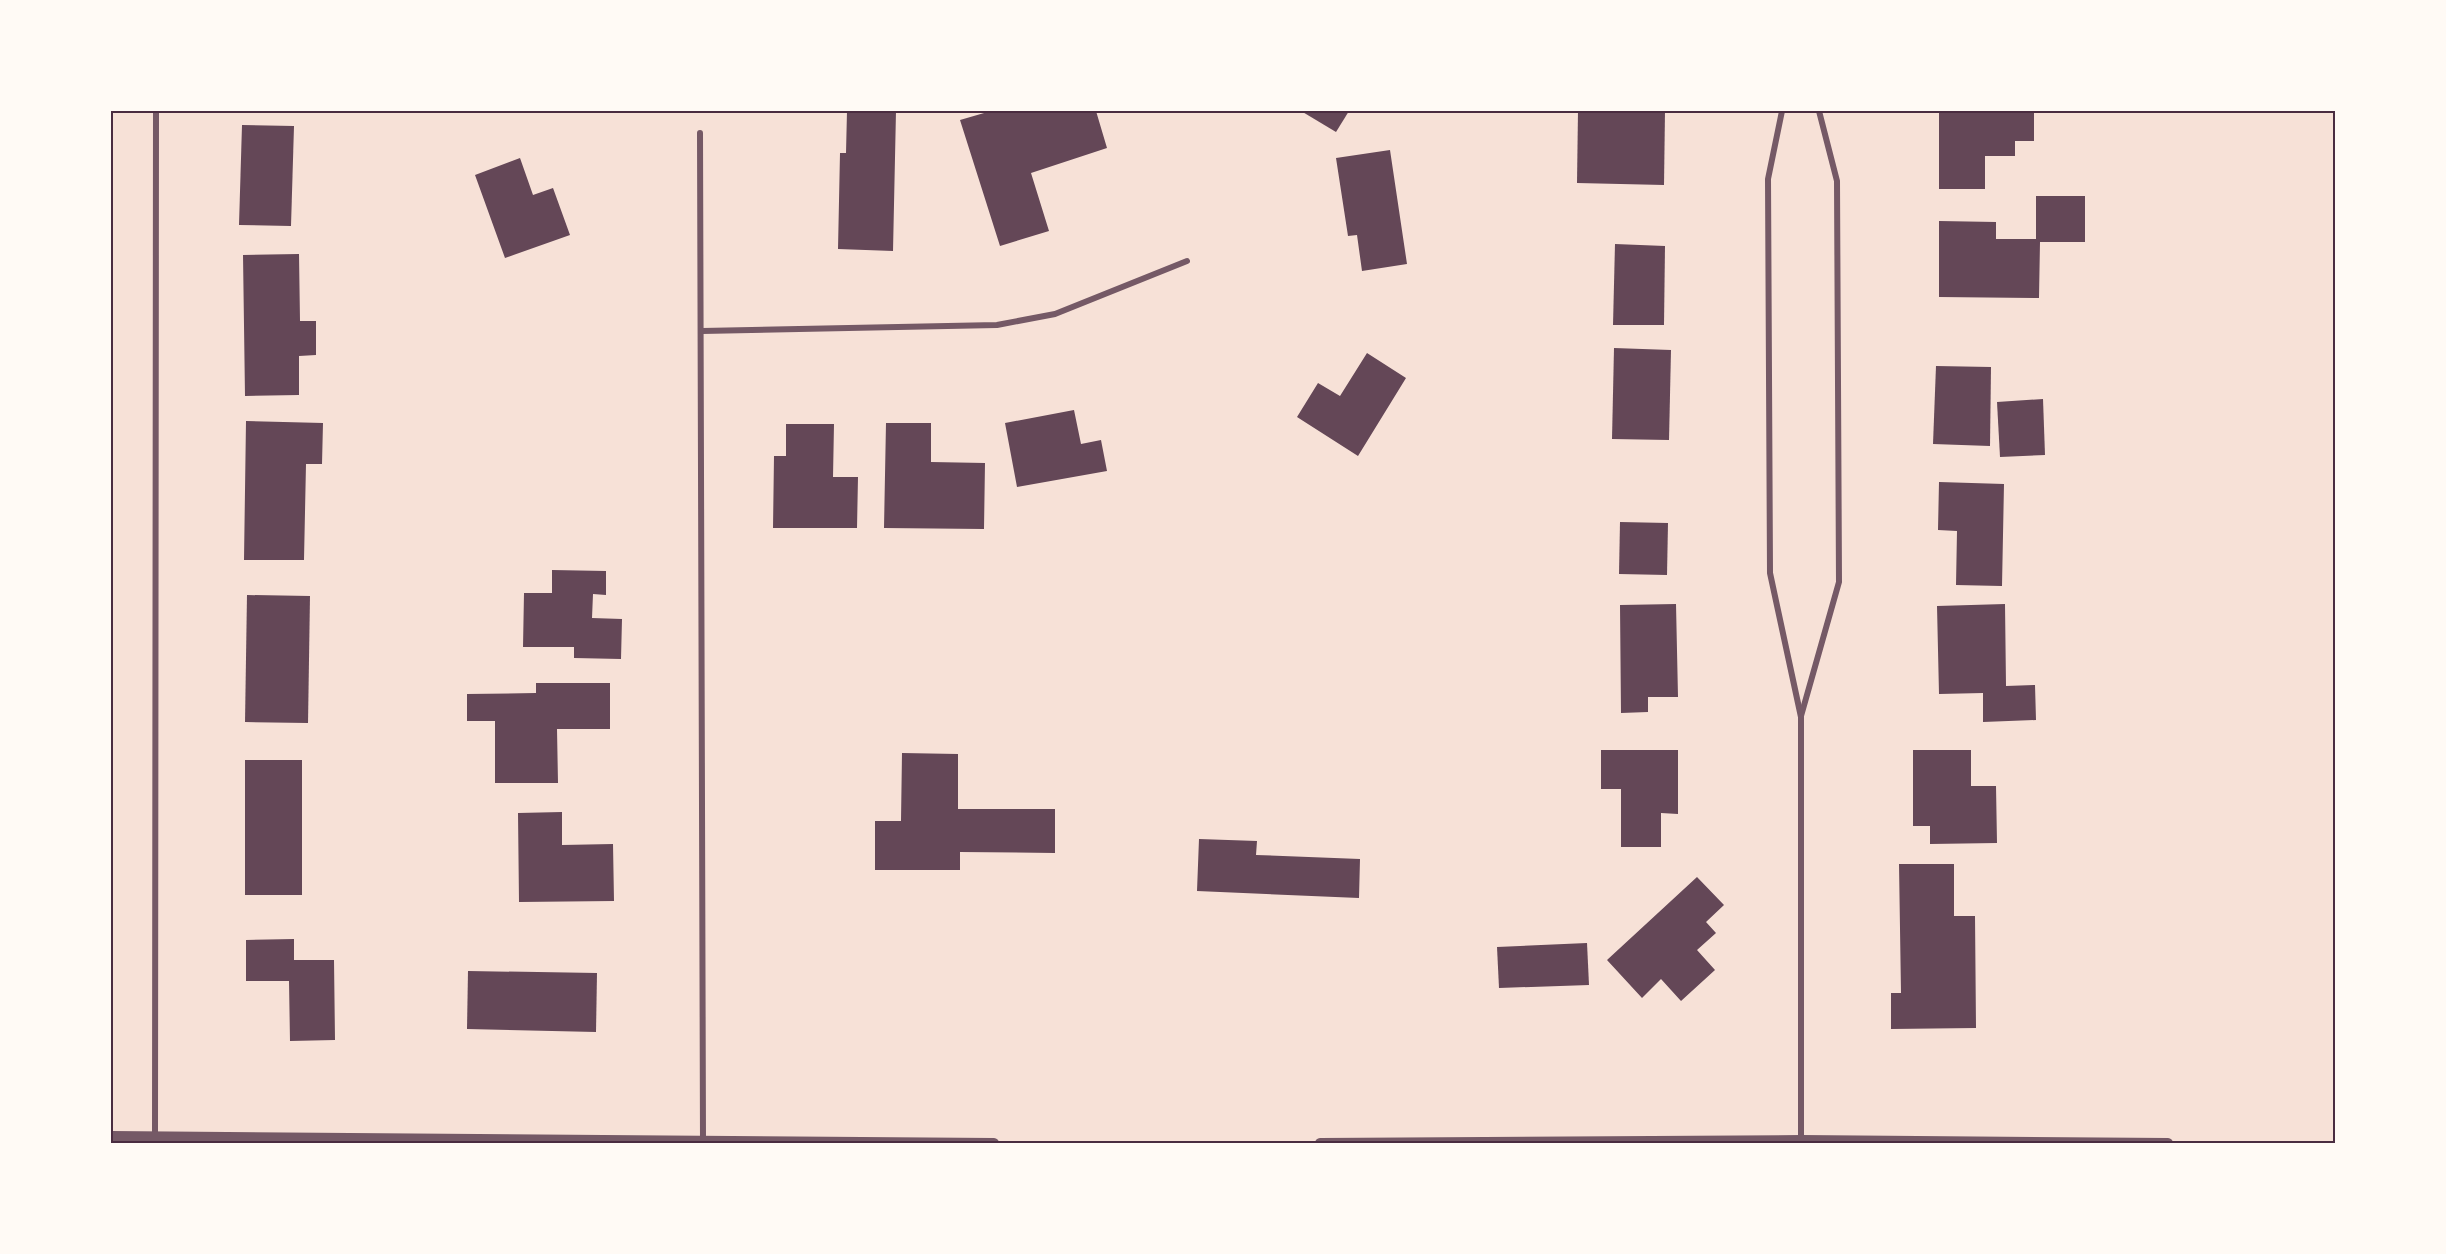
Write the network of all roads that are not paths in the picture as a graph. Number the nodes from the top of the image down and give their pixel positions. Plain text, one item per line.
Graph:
1 (156, 111) edge
2 (1782, 111) edge
3 (1819, 111) edge
4 (700, 134) dead end
5 (1187, 261) dead end
6 (702, 331) junction
7 (1801, 717) junction
8 (111, 1136) edge
9 (155, 1137) junction
10 (422, 1140) edge
11 (703, 1140) junction
12 (1801, 1140) junction
13 (994, 1143) edge
14 (1320, 1143) edge
15 (2168, 1143) edge

1 - 9 street
2 - 7 street
3 - 7 street
4 - 6 street
5 - 6 street
6 - 11 street
7 - 12 street
8 - 9 street
9 - 10 street
10 - 11 street
11 - 13 street
12 - 14 street
12 - 15 street

